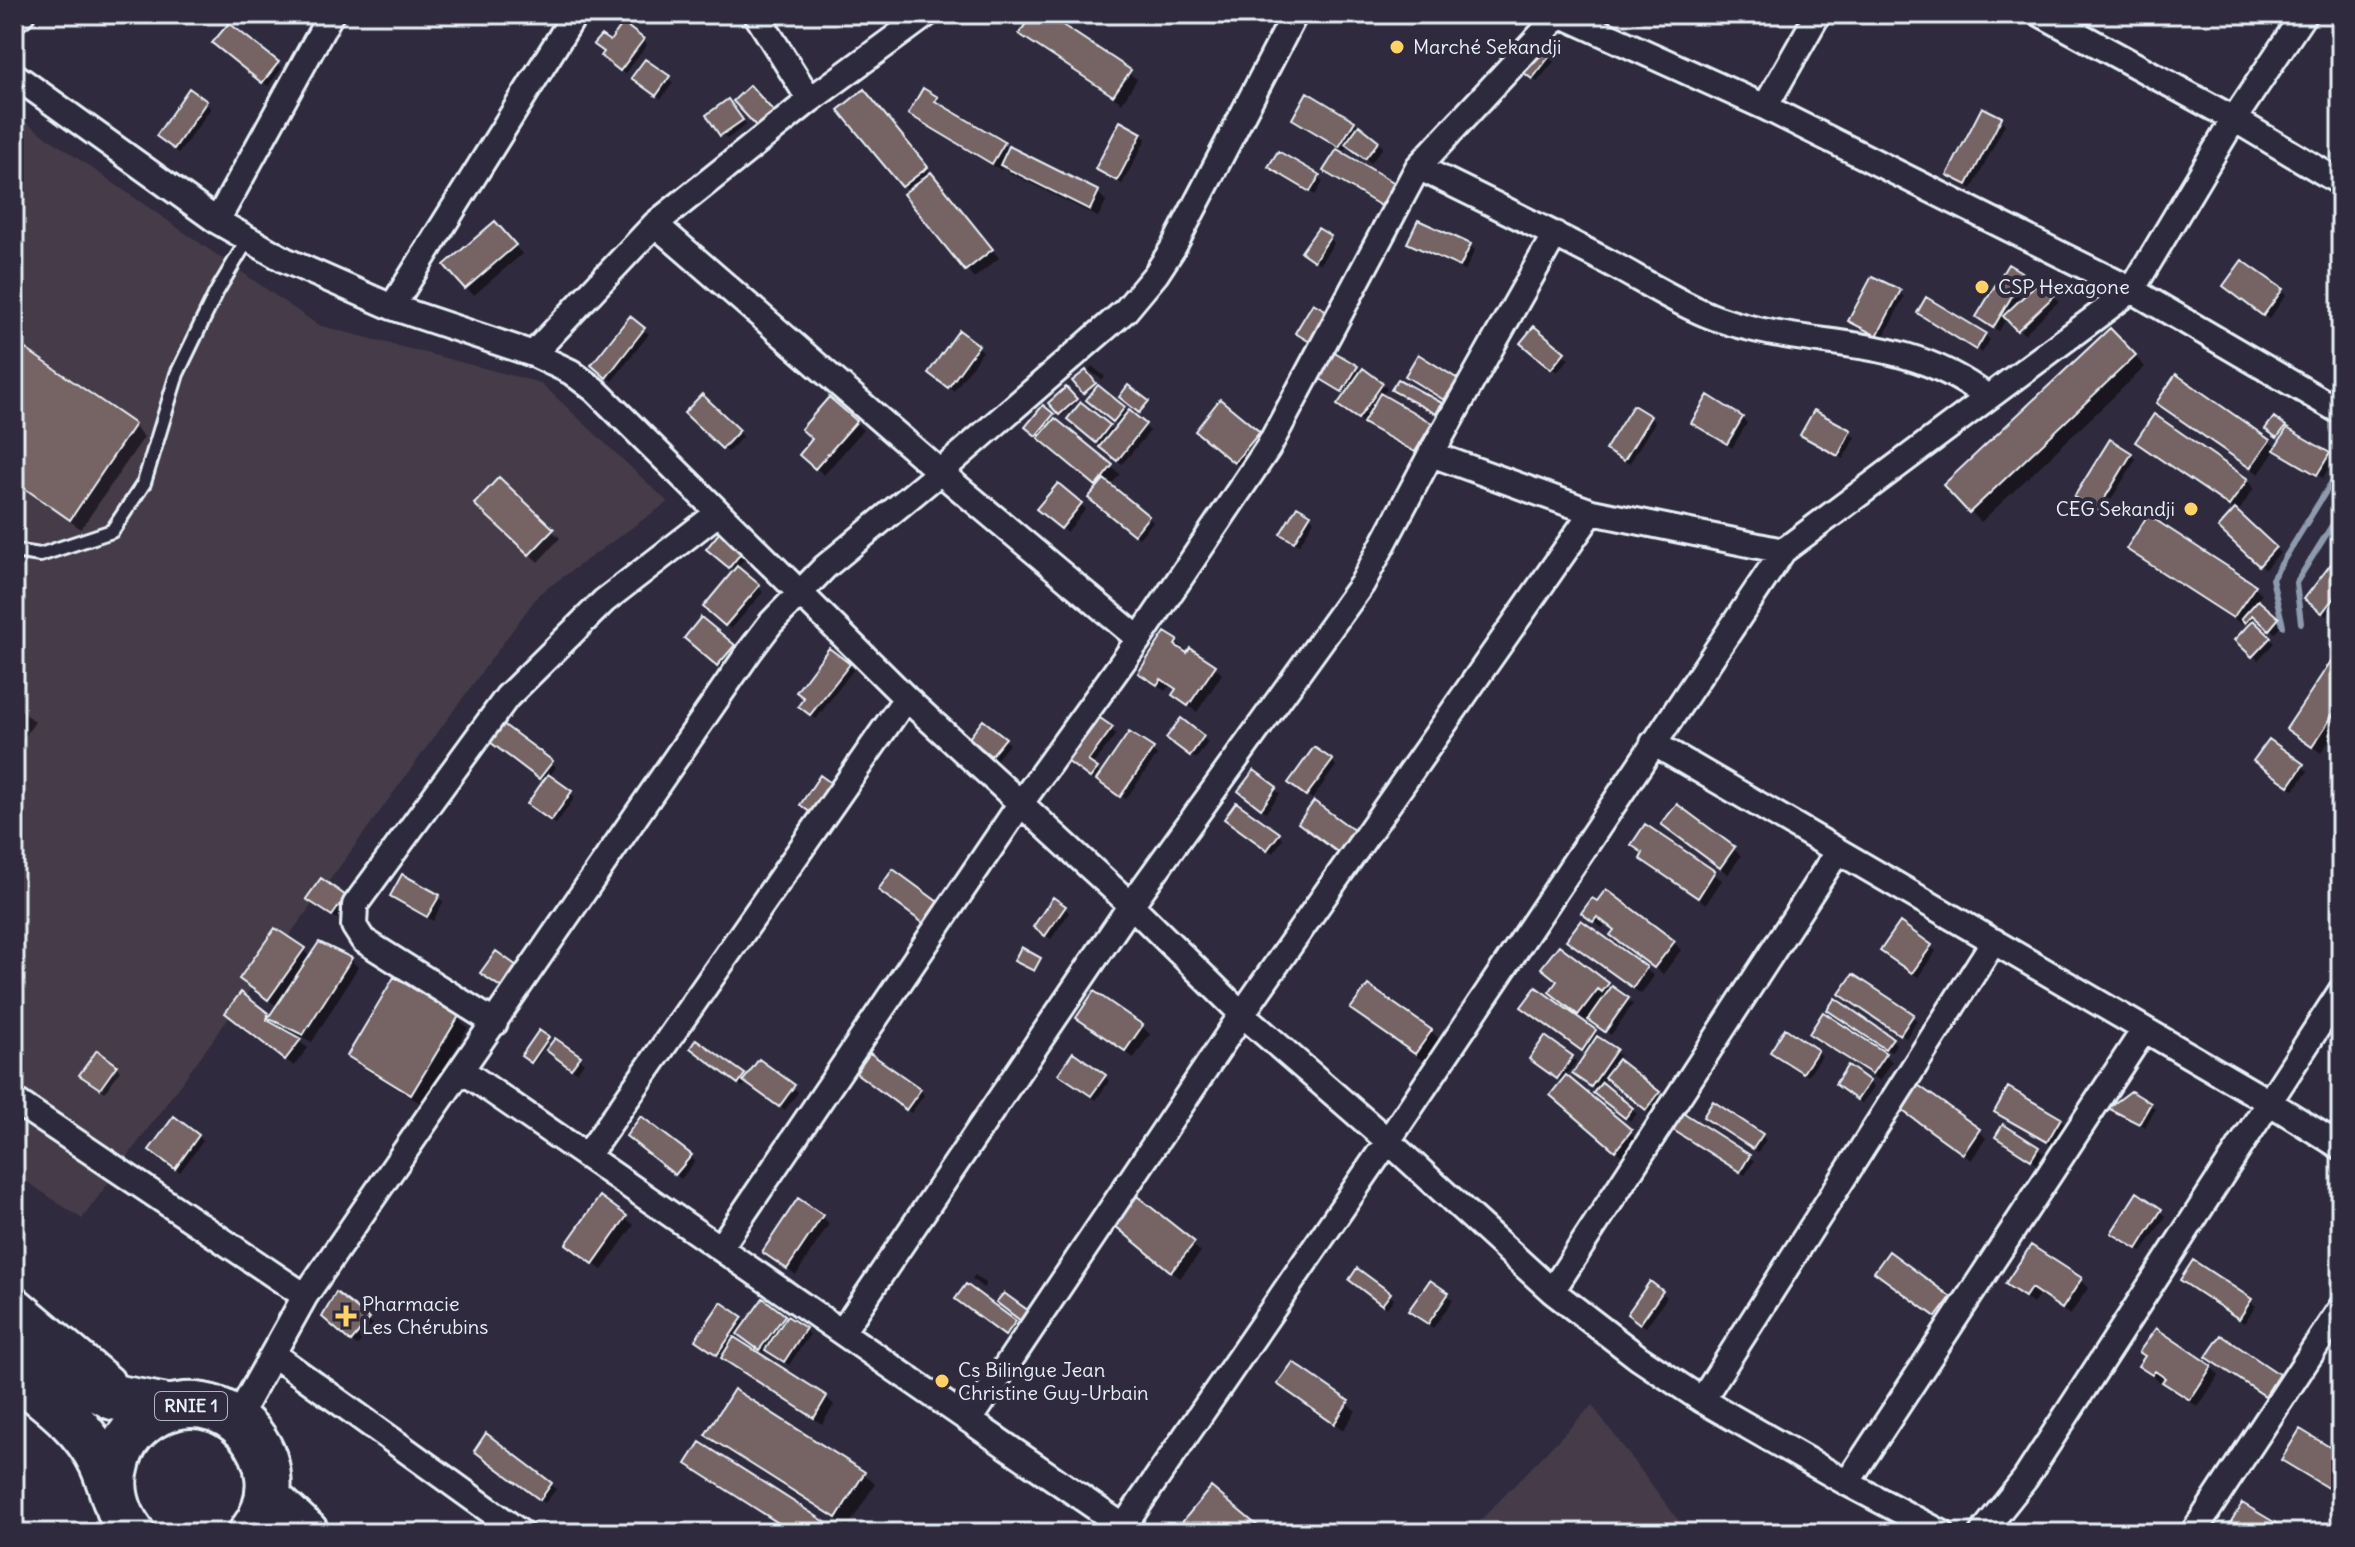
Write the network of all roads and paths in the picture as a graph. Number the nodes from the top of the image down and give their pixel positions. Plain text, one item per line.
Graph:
1 (22, 14) edge
2 (331, 14) edge
3 (575, 14) edge
4 (756, 14) edge
5 (927, 14) edge
6 (1295, 14) edge
7 (1560, 14) edge
8 (1818, 14) edge
9 (2304, 14) edge
10 (2047, 15) edge
11 (14, 20) edge
12 (14, 75) edge
13 (810, 100) junction
14 (1765, 107) junction
15 (2234, 119) junction
16 (1418, 167) junction
17 (2341, 183) edge
18 (217, 221) junction
19 (655, 224) junction
20 (1555, 234) junction
21 (248, 239) junction
22 (2132, 290) junction
23 (392, 307) junction
24 (533, 354) junction
25 (1987, 397) junction
26 (2341, 412) edge
27 (1431, 454) junction
28 (940, 472) junction
29 (1592, 512) junction
30 (718, 513) junction
31 (14, 551) edge
32 (1783, 551) junction
33 (798, 594) junction
34 (1139, 639) junction
35 (906, 698) junction
36 (1653, 743) junction
37 (1021, 803) junction
38 (1838, 851) junction
39 (1131, 905) junction
40 (1994, 941) junction
41 (2341, 991) edge
42 (1242, 1014) junction
43 (495, 1023) junction
44 (2144, 1030) junction
45 (463, 1071) junction
46 (14, 1100) edge
47 (2269, 1102) junction
48 (1388, 1141) junction
49 (2341, 1147) edge
50 (587, 1156) junction
51 (720, 1248) junction
52 (1552, 1291) junction
53 (305, 1296) junction
54 (14, 1297) edge
55 (2341, 1308) edge
56 (14, 1330) edge
57 (842, 1332) junction
58 (274, 1355) junction
59 (14, 1373) edge
60 (1702, 1400) junction
61 (156, 1406) junction
62 (236, 1420) junction
63 (970, 1420) junction
64 (1847, 1483) junction
65 (260, 1516) edge
66 (125, 1518) edge
67 (1122, 1530) edge
68 (306, 1533) edge
69 (521, 1533) edge
70 (1942, 1533) edge
71 (1982, 1533) edge
72 (2193, 1533) edge

1 - 11 street
2 - 18 street
3 - 23 street
4 - 13 street
5 - 13 street
6 - 28 street
7 - 14 street
7 - 16 street
8 - 14 street
9 - 15 street
10 - 15 street
12 - 18 street
13 - 19 street
14 - 22 street
15 - 17 street
15 - 22 street
16 - 20 street
16 - 34 street
18 - 21 street
19 - 24 street
19 - 28 street
20 - 25 street
20 - 27 street
21 - 23 street
21 - 31 lane
22 - 25 street
22 - 26 street
23 - 24 street
24 - 30 street
25 - 32 street
27 - 29 street
27 - 39 street
28 - 33 street
28 - 34 street
29 - 32 street
29 - 42 street
30 - 33 street
30 - 43 street
32 - 36 street
33 - 35 street
33 - 43 street
34 - 37 street
35 - 37 street
35 - 50 street
36 - 38 street
36 - 48 street
37 - 39 street
37 - 51 street
38 - 40 street
38 - 52 street
39 - 42 street
39 - 57 street
40 - 44 street
40 - 60 street
41 - 47 street
42 - 48 street
42 - 63 street
43 - 45 street
44 - 47 street
44 - 64 street
45 - 50 street
45 - 53 street
46 - 53 street
47 - 49 street
47 - 71 street
48 - 52 street
48 - 67 street
50 - 51 street
51 - 57 street
52 - 60 street
53 - 58 street
54 - 61 street
55 - 72 street
56 - 61 highway, RNIE 1
57 - 63 street
58 - 62 street
58 - 69 street
59 - 66 highway, RNIE 1
60 - 64 street
61 - 62 highway, RNIE 1
61 - 66 highway, RNIE 1
62 - 65 highway, RNIE 1
63 - 67 street
64 - 70 street
65 - 68 highway, RNIE 1

